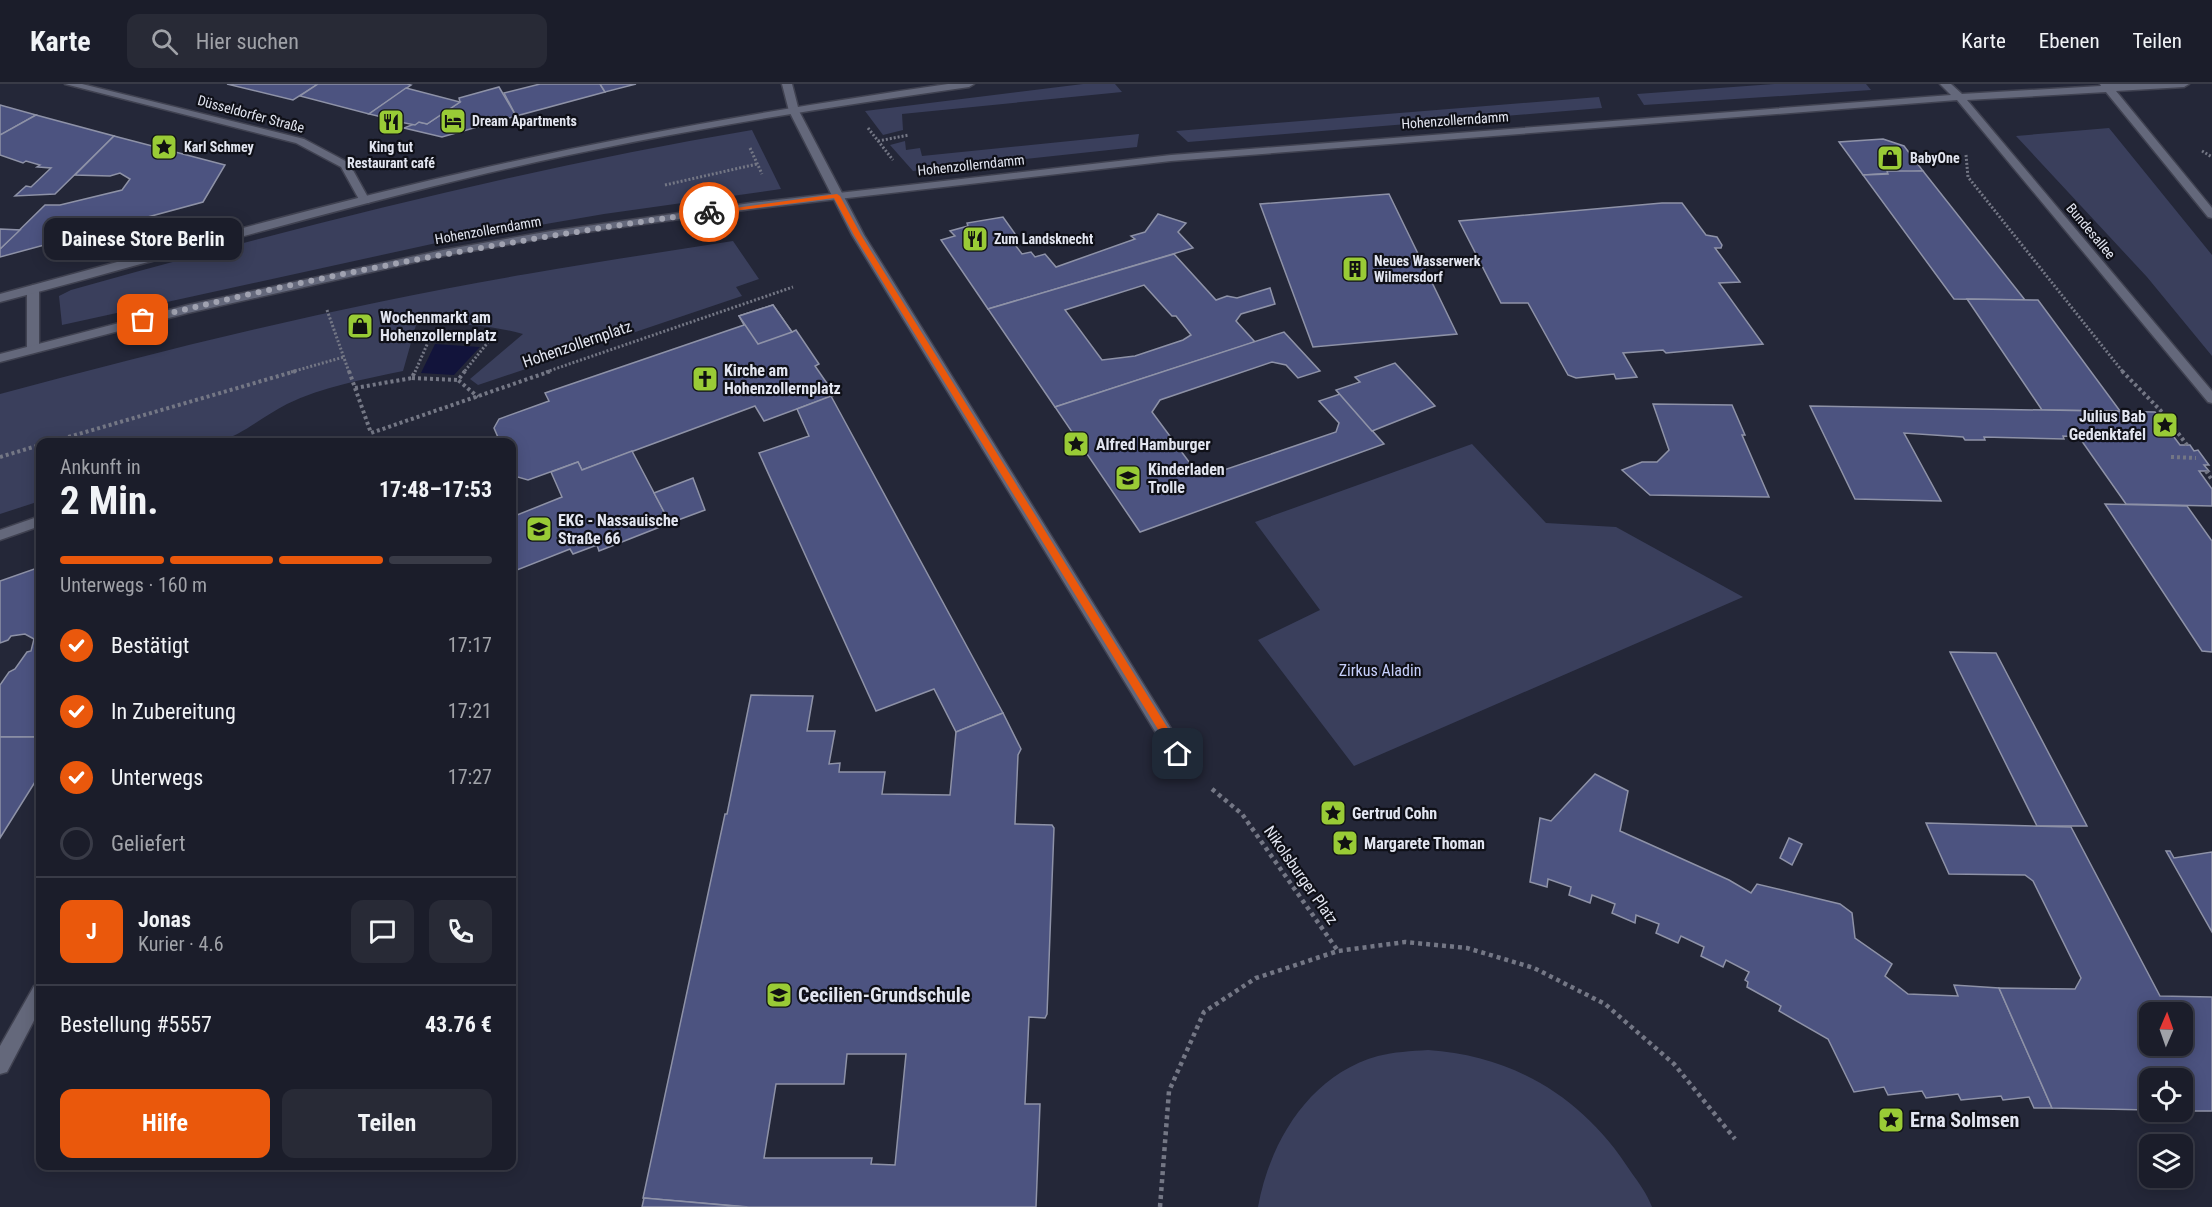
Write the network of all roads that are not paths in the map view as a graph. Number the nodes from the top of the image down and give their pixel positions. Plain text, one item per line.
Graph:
1 (70, 84) edge
2 (787, 84) edge
3 (969, 84) edge
4 (1945, 84) edge
5 (2184, 84) edge
6 (2106, 85) edge
7 (1959, 97) junction
8 (794, 111) junction
9 (837, 196) junction
10 (365, 201) junction
11 (2212, 215) edge
12 (33, 290) junction
13 (0, 298) edge
14 (33, 349) junction
15 (0, 358) edge
16 (2212, 399) edge
17 (36, 522) edge
18 (0, 535) edge
19 (1187, 769) road end
20 (36, 999) edge
21 (0, 1065) edge

1 - 10 main road, Düsseldorfer Straße
2 - 8 main road
3 - 8 main road
4 - 7 main road, Bundesallee
5 - 6 main road, Hohenzollerndamm
6 - 7 main road, Hohenzollerndamm
6 - 11 main road
7 - 9 main road, Hohenzollerndamm
7 - 16 main road, Bundesallee
8 - 9 main road
8 - 10 main road
9 - 14 main road, Hohenzollerndamm
9 - 19 main road
10 - 12 main road
12 - 13 main road
12 - 14 main road
14 - 15 main road, Hohenzollerndamm
17 - 18 main road
20 - 21 main road

